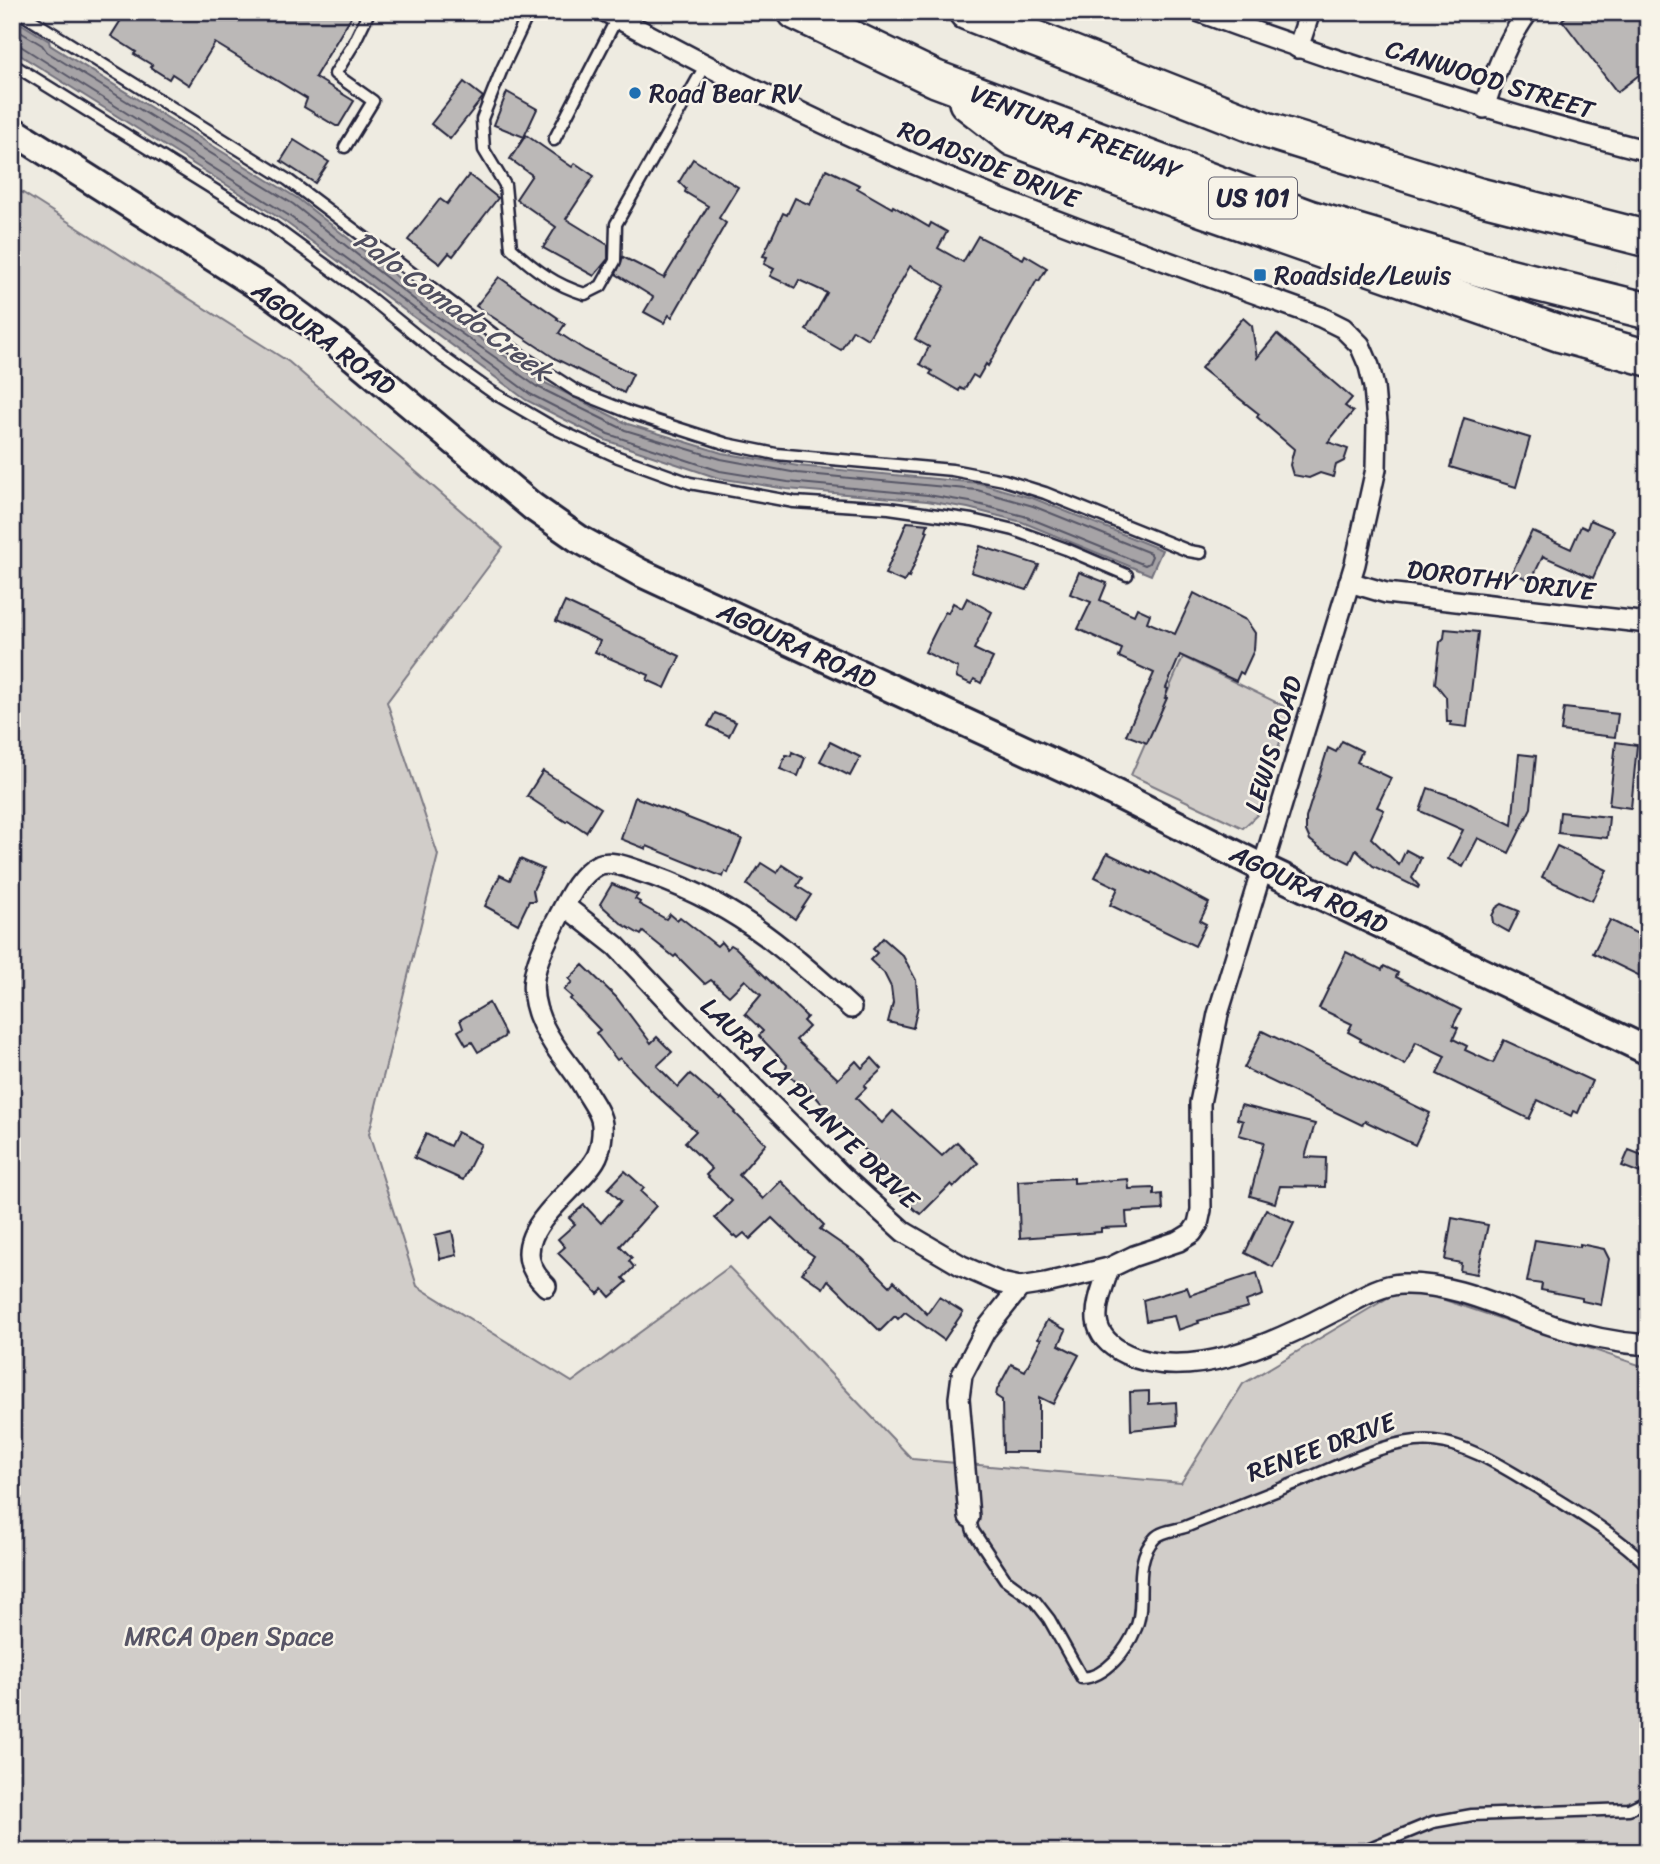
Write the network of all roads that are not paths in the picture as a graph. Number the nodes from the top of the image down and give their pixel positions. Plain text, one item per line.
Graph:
1 (19, 12) edge
2 (369, 12) edge
3 (529, 12) edge
4 (796, 12) edge
5 (967, 12) edge
6 (1200, 12) edge
7 (1310, 12) edge
8 (1528, 12) edge
9 (611, 15) edge
10 (1298, 48) junction
11 (12, 64) edge
12 (705, 66) junction
13 (936, 79) junction
14 (1483, 108) junction
15 (12, 130) edge
16 (554, 140) dead end
17 (345, 147) dead end
18 (1645, 150) edge
19 (1648, 239) edge
20 (1647, 311) edge
21 (1360, 345) joint
22 (1638, 355) edge
23 (1201, 553) dead end
24 (1127, 575) dead end
25 (1349, 582) junction
26 (1648, 623) edge
27 (1263, 868) junction
28 (565, 906) junction
29 (851, 1008) dead end
30 (1648, 1051) edge
31 (1109, 1268) junction
32 (546, 1286) dead end
33 (1020, 1287) junction
34 (1648, 1345) edge
35 (969, 1517) joint
36 (1648, 1566) edge
37 (1648, 1800) edge
38 (1360, 1852) edge

1 - 23 lane
2 - 17 lane
3 - 12 lane
4 - 13 highway, VENTURA FREEWAY / US 101
5 - 19 highway, US 101
6 - 10 street, CANWOOD STREET
7 - 10 street
8 - 14 street
9 - 12 street, ROADSIDE DRIVE
9 - 16 lane
10 - 14 street, CANWOOD STREET
11 - 24 lane
12 - 21 street, ROADSIDE DRIVE
13 - 20 highway, VENTURA FREEWAY / US 101
13 - 22 highway
14 - 18 street, CANWOOD STREET
15 - 27 main road, AGOURA ROAD
21 - 25 street, LEWIS ROAD
25 - 26 street, DOROTHY DRIVE
25 - 27 street, LEWIS ROAD
27 - 30 main road, AGOURA ROAD
27 - 31 street, LEWIS ROAD
28 - 29 street
28 - 32 street
28 - 33 street, LAURA LA PLANTE DRIVE
31 - 33 street, LAURA LA PLANTE DRIVE
31 - 34 street
33 - 35 street
35 - 36 lane, RENEE DRIVE
37 - 38 lane

